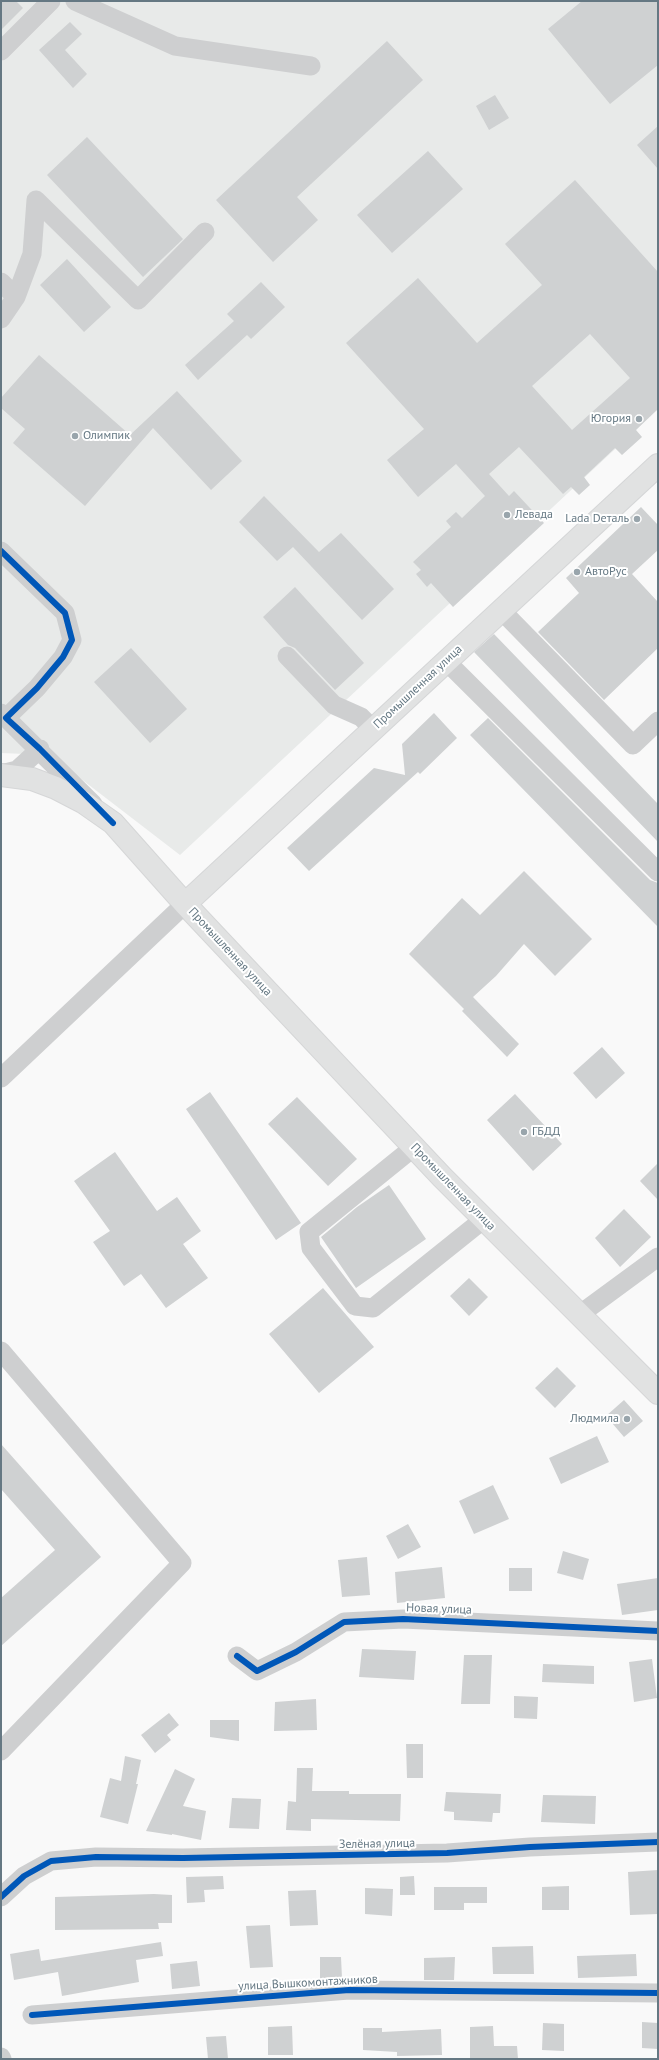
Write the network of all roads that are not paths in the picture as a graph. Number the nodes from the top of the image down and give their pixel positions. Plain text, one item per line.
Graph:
1 (51, 1) edge
2 (75, 1) edge
3 (1, 51) edge
4 (311, 66) dead end
5 (205, 232) dead end
6 (1, 282) edge
7 (16, 297) junction
8 (1, 319) edge
9 (658, 466) edge
10 (1, 551) edge
11 (501, 610) junction
12 (287, 656) dead end
13 (446, 661) junction
14 (3, 715) edge
15 (658, 721) edge
16 (373, 729) junction
17 (40, 749) junction
18 (1, 775) edge
19 (113, 823) junction
20 (658, 872) edge
21 (185, 904) junction
22 (1, 1078) edge
23 (414, 1147) junction
24 (484, 1219) junction
25 (658, 1257) edge
26 (579, 1314) junction
27 (1, 1351) edge
28 (658, 1393) edge
29 (658, 1631) edge
30 (237, 1656) dead end
31 (1, 1750) edge
32 (658, 1842) edge
33 (1, 1897) edge
34 (658, 1993) edge
35 (32, 2015) dead end

1 - 3 street
2 - 4 street
5 - 7 street
6 - 7 street
7 - 8 street
9 - 11 main road, Промышленная улица
10 - 14 street
11 - 13 main road, Промышленная улица
11 - 15 street
12 - 16 street
13 - 16 main road, Промышленная улица
13 - 20 street
14 - 17 street
16 - 21 main road, Промышленная улица
17 - 18 street
17 - 19 street
18 - 19 main road
19 - 21 main road
21 - 22 street
21 - 23 main road, Промышленная улица
23 - 24 main road, Промышленная улица
23 - 24 street
24 - 26 main road, Промышленная улица
25 - 26 street
26 - 28 main road, Промышленная улица
27 - 31 street
29 - 30 street, Новая улица
32 - 33 street, Зелёная улица
34 - 35 street, улица Вышкомонтажников

